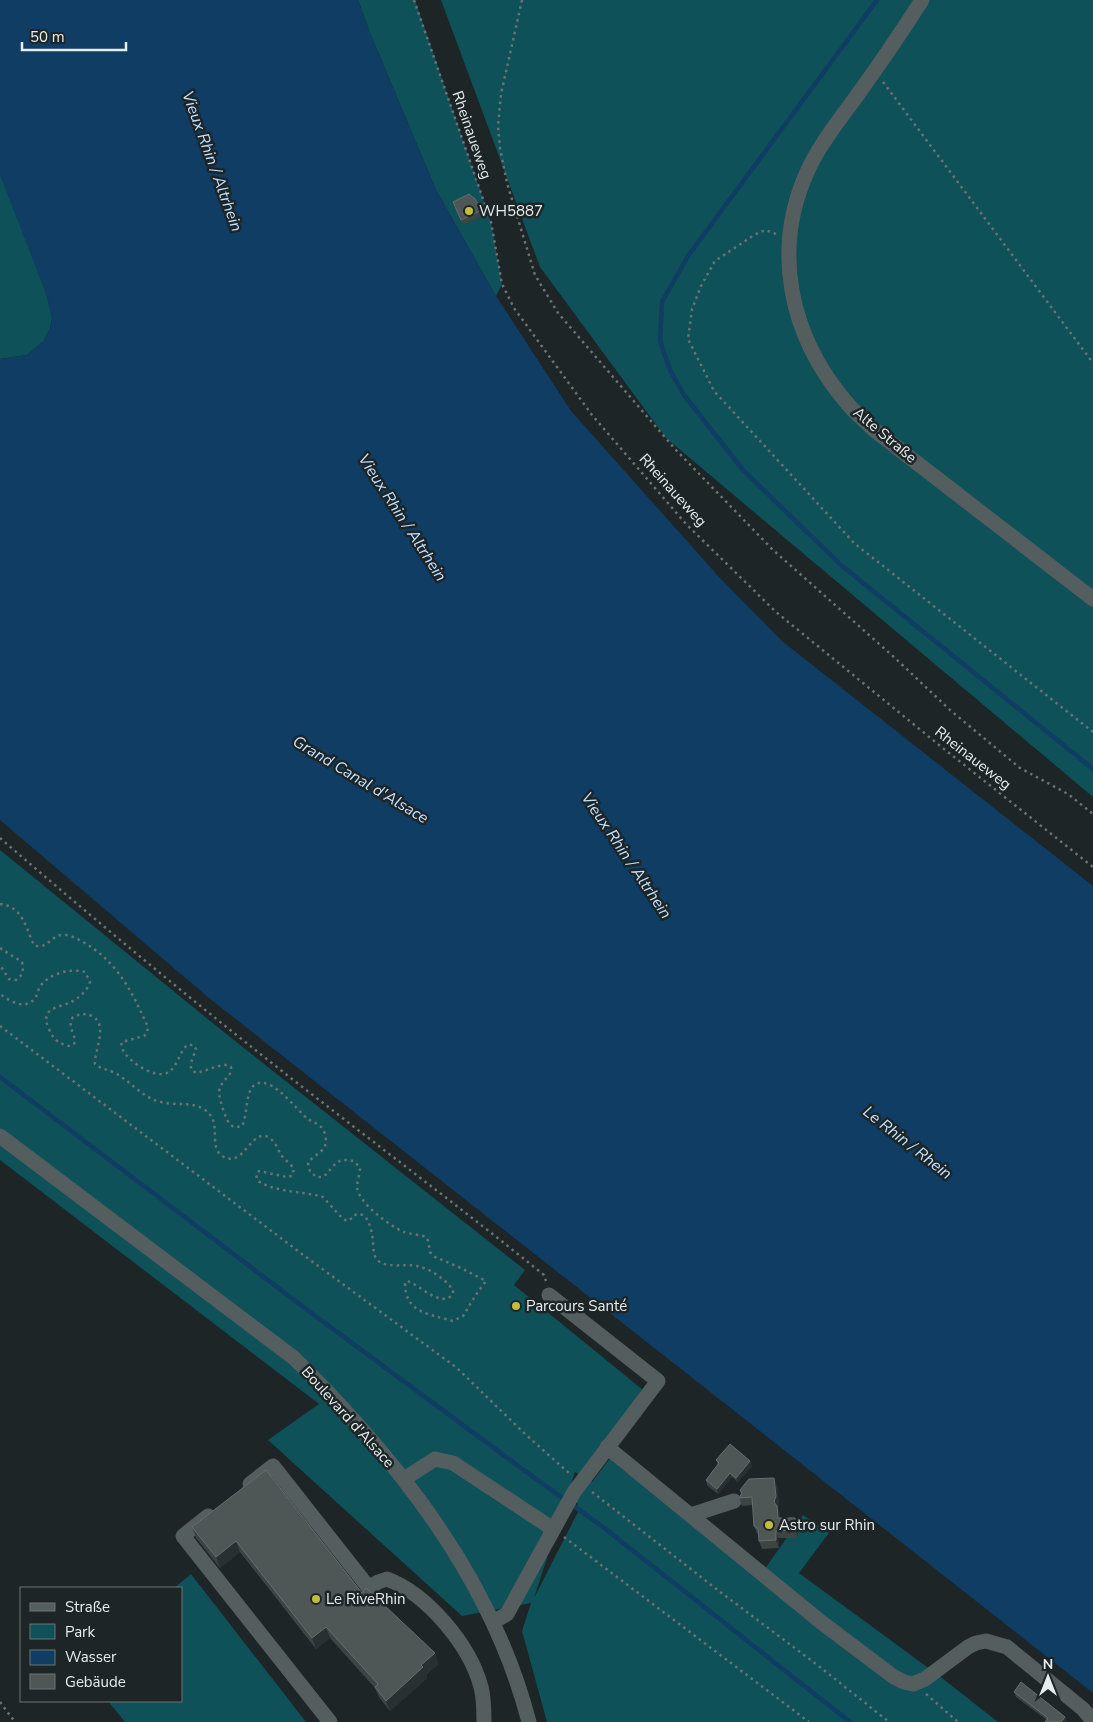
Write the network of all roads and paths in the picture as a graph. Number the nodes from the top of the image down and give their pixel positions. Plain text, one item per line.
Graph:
1 (414, 0) edge
2 (522, 0) edge
3 (922, 0) edge
4 (875, 70) junction
5 (790, 238) junction
6 (1093, 363) edge
7 (1093, 599) edge
8 (1093, 732) edge
9 (1093, 814) edge
10 (0, 838) edge
11 (1093, 867) edge
12 (0, 904) edge
13 (0, 948) edge
14 (0, 966) edge
15 (0, 994) edge
16 (0, 1026) edge
17 (0, 1136) edge
18 (549, 1295) joint
19 (607, 1447) junction
20 (404, 1479) junction
21 (577, 1488) junction
22 (236, 1495) edge
23 (734, 1501) dead end
24 (220, 1507) edge
25 (691, 1515) junction
26 (553, 1529) junction
27 (493, 1622) junction
28 (913, 1684) junction
29 (0, 1702) edge
30 (1093, 1721) edge
31 (15, 1722) edge
32 (330, 1722) edge
33 (484, 1722) edge
34 (529, 1722) edge
35 (809, 1722) edge
36 (889, 1722) edge
37 (958, 1722) edge

1 - 11 path, Rheinaueweg
2 - 9 path
3 - 4 street, Alte Straße
4 - 5 street, Alte Straße
4 - 6 path
5 - 7 street, Alte Straße
5 - 8 path
10 - 18 path
12 - 15 path
13 - 14 path
16 - 21 path
17 - 20 street, Boulevard d'Alsace
18 - 19 street
19 - 21 street
19 - 25 street
20 - 26 street
20 - 27 street, Boulevard d'Alsace
21 - 26 street
21 - 36 path
22 - 33 street
23 - 25 street
24 - 32 street
25 - 28 street
26 - 27 street
26 - 35 path
27 - 34 street, Boulevard d'Alsace
28 - 30 street
28 - 37 path
29 - 31 path

